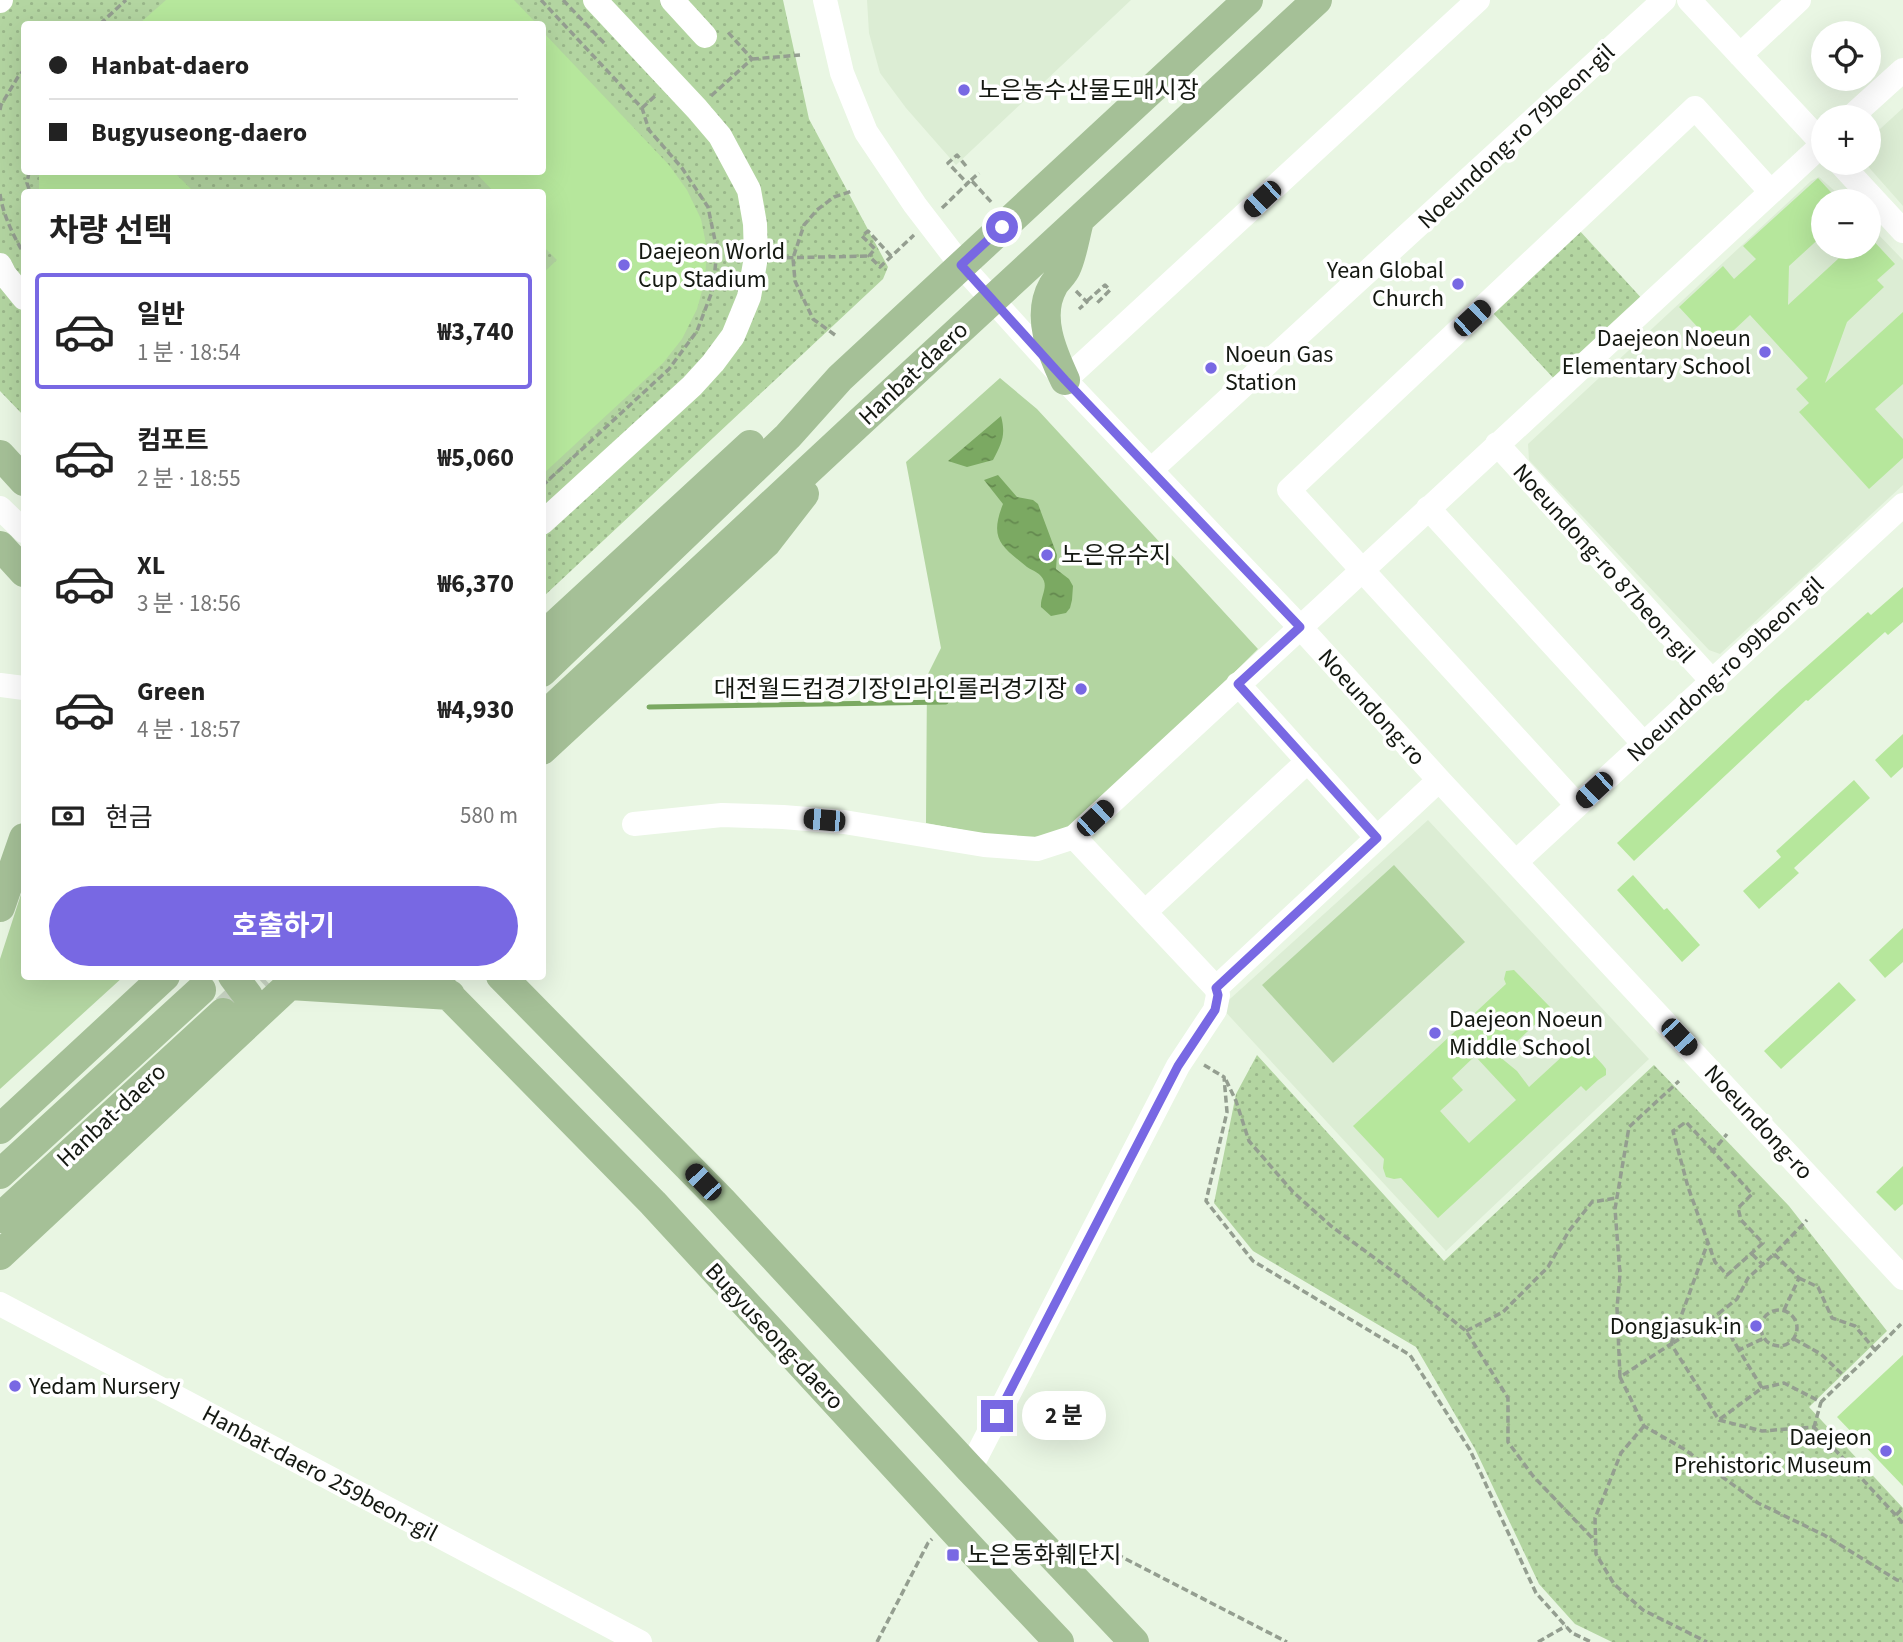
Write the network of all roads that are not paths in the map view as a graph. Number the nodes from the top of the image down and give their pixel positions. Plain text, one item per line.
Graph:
1 (595, 0) edge
2 (672, 0) edge
3 (825, 0) edge
4 (1248, 0) edge
5 (1317, 0) edge
6 (1478, 0) edge
7 (1664, 0) edge
8 (1689, 0) edge
9 (1799, 0) edge
10 (715, 33) road end
11 (1740, 55) junction
12 (1903, 70) edge
13 (1864, 105) edge
14 (1811, 131) edge
15 (1811, 155) edge
16 (1851, 175) edge
17 (1771, 192) junction
18 (1079, 221) junction
19 (1903, 231) edge
20 (0, 265) edge
21 (961, 265) junction
22 (21, 294) edge
23 (993, 299) junction
24 (840, 379) junction
25 (1065, 380) junction
26 (860, 422) junction
27 (1497, 444) junction
28 (0, 455) edge
29 (1151, 470) junction
30 (21, 478) edge
31 (1903, 505) edge
32 (0, 508) edge
33 (1428, 508) junction
34 (546, 519) edge
35 (21, 528) edge
36 (0, 546) edge
37 (21, 569) edge
38 (1362, 569) junction
39 (1300, 627) junction
40 (546, 633) edge
41 (546, 667) edge
42 (1712, 681) junction
43 (1238, 684) junction
44 (0, 685) edge
45 (21, 688) edge
46 (546, 714) edge
47 (1644, 744) junction
48 (546, 746) edge
49 (1308, 761) junction
50 (1439, 780) junction
51 (1577, 805) junction
52 (634, 824) dead end
53 (1074, 837) junction
54 (1377, 838) junction
55 (21, 846) edge
56 (1516, 862) junction
57 (0, 906) edge
58 (1144, 912) junction
59 (161, 980) edge
60 (236, 980) edge
61 (294, 981) edge
62 (440, 986) edge
63 (519, 987) edge
64 (1216, 988) junction
65 (201, 990) tunnel mouth
66 (223, 1013) tunnel mouth
67 (254, 1018) junction
68 (0, 1129) edge
69 (0, 1174) edge
70 (0, 1218) edge
71 (0, 1255) edge
72 (1903, 1278) edge
73 (0, 1304) edge
74 (970, 1469) junction
75 (640, 1642) edge
76 (1059, 1642) edge
77 (1134, 1642) edge

1 - 34 street
2 - 10 street
3 - 21 street, Noeundong-ro
4 - 21 main road, Hanbat-daero
5 - 18 main road, Hanbat-daero
6 - 25 street
7 - 29 street, Noeundong-ro 79beon-gil
8 - 11 street
9 - 11 street
11 - 14 street
12 - 13 street
15 - 17 street, Noeundong-ro 87beon-gil
16 - 19 street
17 - 27 street, Noeundong-ro 87beon-gil
17 - 38 street
18 - 23 main road, Hanbat-daero
18 - 25 main road
20 - 22 street
21 - 23 street, Noeundong-ro
21 - 24 main road, Hanbat-daero
23 - 25 street, Noeundong-ro
23 - 26 main road, Hanbat-daero
24 - 40 main road
24 - 41 main road, Hanbat-daero
25 - 29 street, Noeundong-ro
26 - 46 main road, Hanbat-daero
26 - 48 main road
27 - 33 street, Noeundong-ro 87beon-gil
27 - 42 street, Noeundong-ro 87beon-gil
28 - 30 main road
29 - 39 street, Noeundong-ro
31 - 42 street, Noeundong-ro 99beon-gil
32 - 35 street
33 - 38 street, Noeundong-ro 87beon-gil
33 - 47 street
36 - 37 main road
38 - 39 street, Noeundong-ro 87beon-gil
38 - 51 street
39 - 43 street, Noeundong-ro 87beon-gil
39 - 50 street, Noeundong-ro
42 - 47 street, Noeundong-ro 99beon-gil
43 - 49 street
43 - 53 street, Noeundong-ro 87beon-gil
44 - 45 street
47 - 51 street, Noeundong-ro 99beon-gil
49 - 54 street
49 - 58 street
50 - 54 street
50 - 56 street, Noeundong-ro
51 - 56 street, Noeundong-ro 99beon-gil
52 - 53 street
53 - 58 street
54 - 64 street
55 - 57 main road
56 - 72 street, Noeundong-ro
58 - 64 street
59 - 68 main road
60 - 67 main road
61 - 62 main road
61 - 67 main road
62 - 76 main road, Bugyuseong-daero
63 - 74 main road
64 - 74 street
65 - 69 main road, Hanbat-daero
66 - 70 main road, Hanbat-daero
67 - 71 main road
73 - 75 street, Hanbat-daero 259beon-gil
74 - 77 main road

